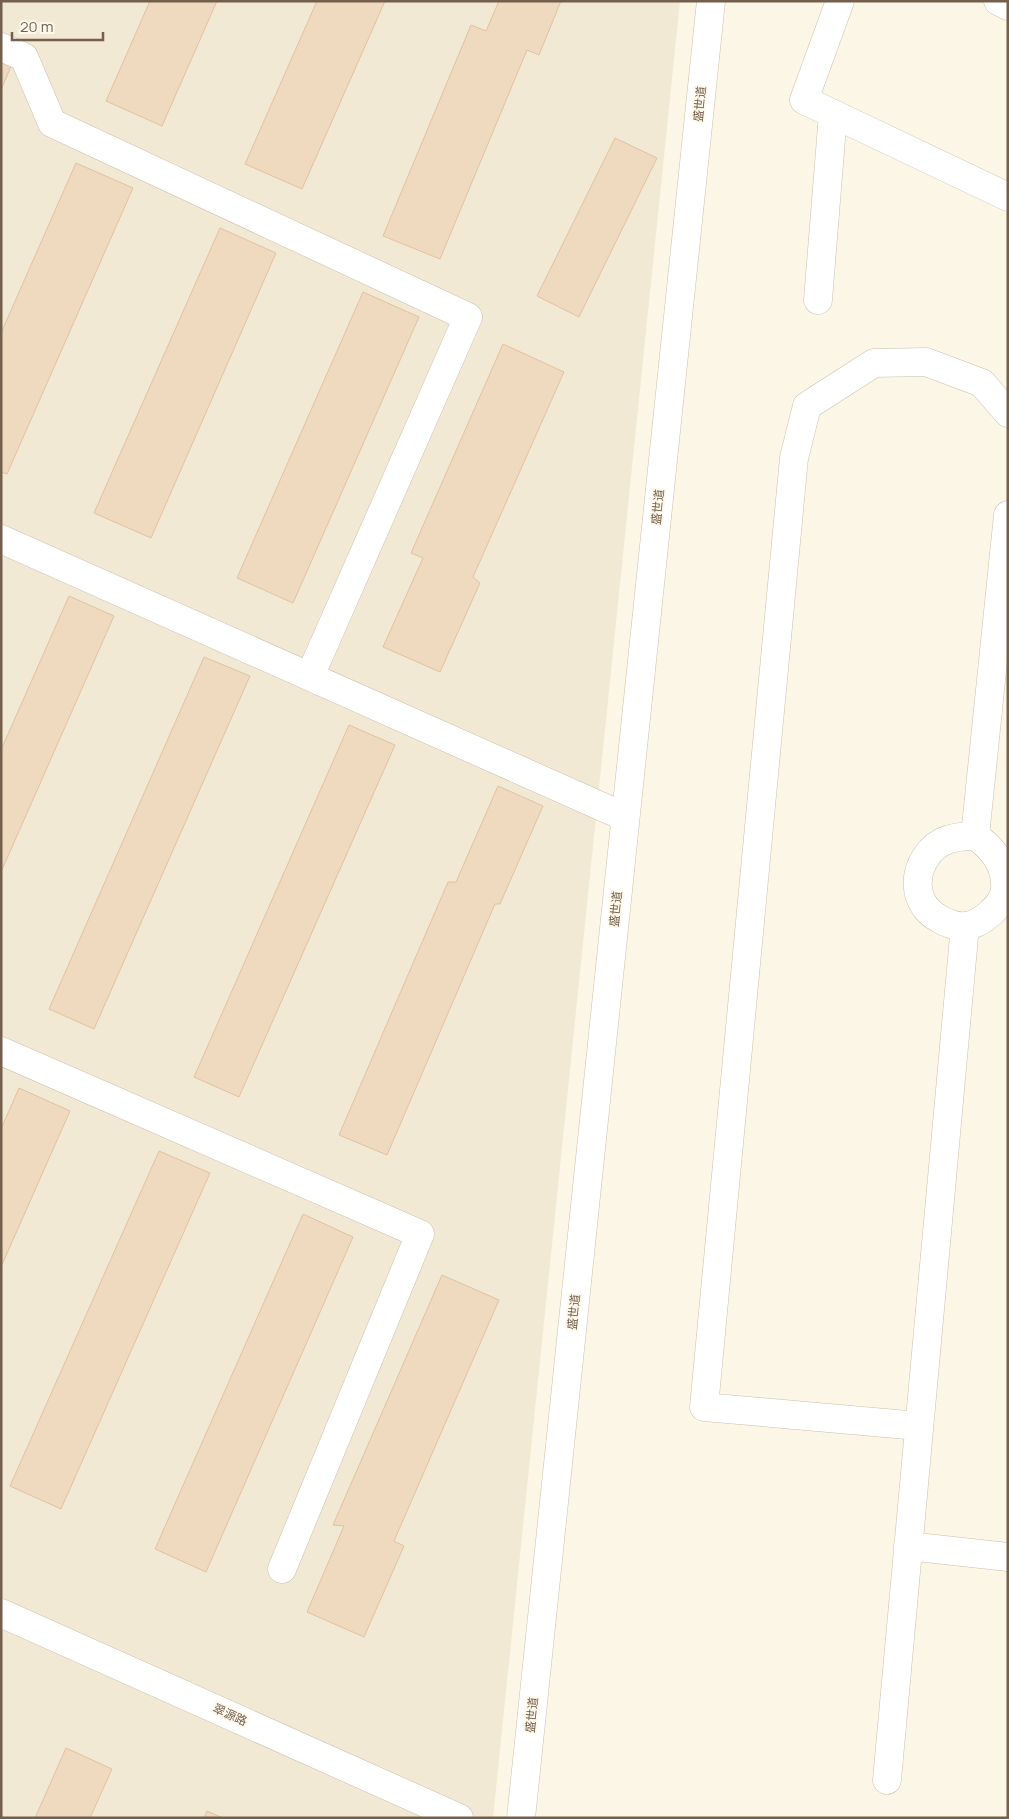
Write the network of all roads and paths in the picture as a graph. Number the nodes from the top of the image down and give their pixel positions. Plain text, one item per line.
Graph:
1 (711, 1) edge
2 (840, 1) edge
3 (998, 1) edge
4 (1008, 6) edge
5 (1, 47) edge
6 (833, 114) junction
7 (1008, 197) edge
8 (818, 300) dead end
9 (1008, 413) edge
10 (1008, 515) edge
11 (1, 539) edge
12 (310, 676) junction
13 (626, 817) junction
14 (976, 836) junction
15 (1006, 886) edge
16 (965, 926) junction
17 (1, 1051) edge
18 (919, 1426) junction
19 (908, 1546) junction
20 (1008, 1557) edge
21 (282, 1569) dead end
22 (1, 1613) edge
23 (887, 1780) dead end
24 (459, 1818) edge
25 (521, 1818) edge

1 - 13 street, 盛世道
2 - 6 street
3 - 4 street
5 - 12 street
6 - 7 street
6 - 8 street
9 - 18 street
10 - 14 street
11 - 12 street
12 - 13 street
13 - 25 street, 盛世道
14 - 15 street
14 - 16 street
15 - 16 street
16 - 18 street
17 - 21 street
18 - 19 street
19 - 20 street
19 - 23 street
22 - 24 street, 翠源路

